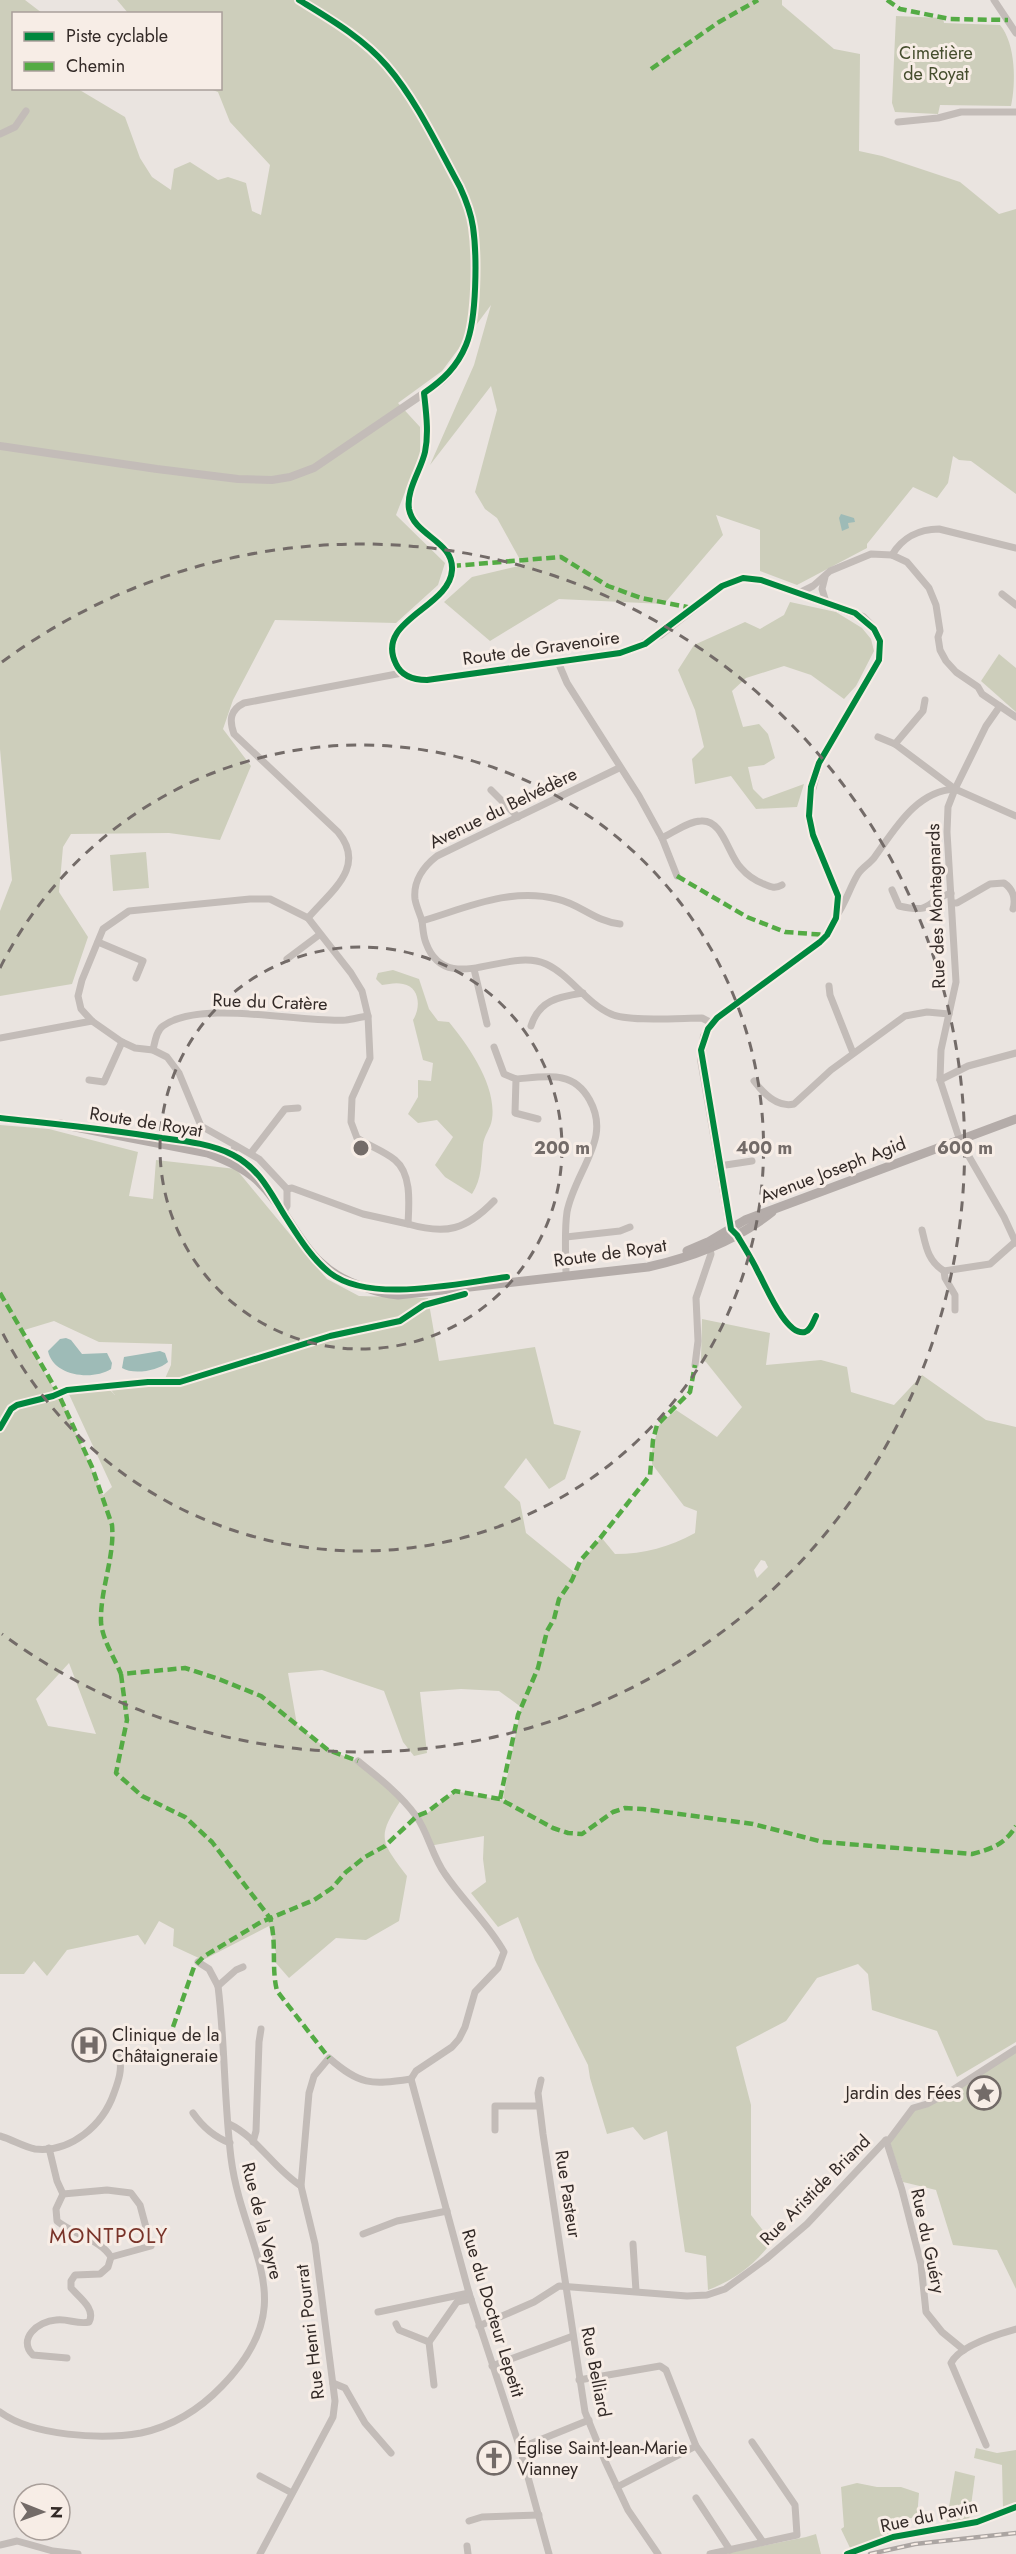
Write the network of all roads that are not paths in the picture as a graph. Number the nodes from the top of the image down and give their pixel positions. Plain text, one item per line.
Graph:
1 (299, 0) edge
2 (994, 0) edge
3 (1016, 33) edge
4 (26, 111) dead end
5 (1016, 112) edge
6 (898, 123) dead end
7 (0, 134) edge
8 (424, 393) junction
9 (0, 446) edge
10 (1016, 548) edge
11 (892, 555) junction
12 (826, 574) junction
13 (799, 593) junction
14 (1002, 594) dead end
15 (826, 602) junction
16 (1016, 605) edge
17 (558, 662) junction
18 (402, 673) junction
19 (925, 700) dead end
20 (1000, 706) junction
21 (1016, 717) edge
22 (878, 737) dead end
23 (895, 744) junction
24 (619, 768) junction
25 (955, 789) junction
26 (491, 790) dead end
27 (1016, 816) edge
28 (518, 817) junction
29 (662, 838) junction
30 (677, 876) dead end
31 (782, 885) dead end
32 (892, 890) dead end
33 (951, 893) junction
34 (952, 903) junction
35 (1013, 909) dead end
36 (308, 918) junction
37 (836, 918) junction
38 (422, 921) junction
39 (620, 924) dead end
40 (319, 935) junction
41 (98, 942) junction
42 (286, 958) dead end
43 (474, 969) junction
44 (136, 978) dead end
45 (829, 986) dead end
46 (583, 993) junction
47 (950, 1014) junction
48 (368, 1016) junction
49 (92, 1021) junction
50 (712, 1023) junction
51 (487, 1024) dead end
52 (531, 1026) dead end
53 (0, 1038) edge
54 (122, 1042) junction
55 (494, 1047) dead end
56 (153, 1050) junction
57 (853, 1053) junction
58 (1016, 1053) edge
59 (516, 1079) junction
60 (89, 1080) dead end
61 (940, 1080) junction
62 (754, 1081) dead end
63 (298, 1107) dead end
64 (0, 1118) edge
65 (538, 1119) dead end
66 (1016, 1119) edge
67 (960, 1141) junction
68 (251, 1153) junction
69 (233, 1154) junction
70 (752, 1161) dead end
71 (719, 1166) junction
72 (286, 1189) junction
73 (494, 1201) dead end
74 (728, 1212) junction
75 (772, 1212) junction
76 (283, 1213) junction
77 (408, 1224) junction
78 (737, 1226) junction
79 (630, 1227) dead end
80 (922, 1230) dead end
81 (566, 1237) junction
82 (1016, 1242) edge
83 (710, 1246) junction
84 (944, 1271) junction
85 (566, 1273) junction
86 (955, 1310) dead end
87 (816, 1317) dead end
88 (695, 1365) dead end
89 (358, 1761) dead end
90 (198, 1962) dead end
91 (243, 1968) dead end
92 (218, 1986) junction
93 (261, 2029) dead end
94 (1016, 2049) edge
95 (119, 2057) dead end
96 (411, 2079) junction
97 (541, 2080) dead end
98 (539, 2106) junction
99 (193, 2113) dead end
100 (229, 2124) junction
101 (495, 2130) dead end
102 (0, 2136) edge
103 (886, 2140) junction
104 (253, 2142) junction
105 (230, 2143) junction
106 (49, 2148) junction
107 (301, 2186) junction
108 (63, 2194) junction
109 (447, 2211) junction
110 (363, 2234) dead end
111 (633, 2244) dead end
112 (111, 2257) junction
113 (568, 2286) junction
114 (636, 2291) junction
115 (470, 2296) junction
116 (378, 2312) dead end
117 (396, 2324) dead end
118 (479, 2326) junction
119 (1016, 2329) edge
120 (573, 2336) junction
121 (429, 2342) junction
122 (964, 2350) junction
123 (67, 2358) dead end
124 (492, 2366) junction
125 (579, 2380) junction
126 (333, 2383) junction
127 (434, 2385) dead end
128 (0, 2412) edge
129 (589, 2420) junction
130 (752, 2442) dead end
131 (986, 2445) dead end
132 (696, 2446) junction
133 (520, 2448) junction
134 (391, 2453) dead end
135 (260, 2476) dead end
136 (617, 2487) junction
137 (292, 2493) junction
138 (696, 2498) dead end
139 (1016, 2507) edge
140 (539, 2515) junction
141 (469, 2521) dead end
142 (763, 2542) junction
143 (0, 2546) edge
144 (467, 2546) dead end
145 (730, 2550) junction
146 (78, 2554) edge
147 (260, 2554) edge
148 (468, 2554) edge
149 (549, 2554) edge
150 (658, 2554) edge
151 (710, 2554) edge
152 (848, 2554) edge

1 - 8 street
2 - 3 street
4 - 7 street
5 - 6 street
8 - 9 street
8 - 18 street
10 - 11 street
11 - 12 street
11 - 20 street
12 - 13 street
12 - 15 street
13 - 15 street, Route de Gravenoire
13 - 17 street, Route de Gravenoire
14 - 16 street
15 - 37 street, Route de Gravenoire
17 - 18 street, Route de Gravenoire
17 - 24 street
18 - 36 street
19 - 23 street
20 - 21 street
20 - 25 street, Rue des Montagnards
22 - 23 street
23 - 25 street
24 - 28 street, Avenue du Belvédère
24 - 29 street
25 - 27 street
25 - 33 street, Rue des Montagnards
25 - 37 street
26 - 28 street
28 - 38 street, Avenue du Belvédère
29 - 30 street
29 - 31 street
32 - 33 street
33 - 34 street, Rue des Montagnards
34 - 35 street
34 - 47 street, Rue des Montagnards
36 - 40 street
36 - 41 street
37 - 50 street
38 - 39 street
38 - 43 street, Avenue du Belvédère
40 - 42 street
40 - 48 street
41 - 44 street
41 - 49 street
43 - 46 street, Avenue du Belvédère
43 - 51 street
45 - 57 street
46 - 50 street, Avenue du Belvédère
46 - 52 street
47 - 57 street
47 - 61 street, Rue des Montagnards
48 - 56 street, Rue du Cratère
48 - 77 street
49 - 53 street
49 - 54 street
50 - 71 street
54 - 56 street
54 - 60 street
55 - 59 street
56 - 69 street
57 - 62 street
58 - 61 street
59 - 65 street
59 - 81 street
61 - 67 street, Rue des Montagnards
63 - 68 street
64 - 69 main road, Route de Royat
66 - 67 main road, Avenue Joseph Agid
67 - 75 main road, Avenue Joseph Agid
67 - 82 street, Rue des Montagnards
68 - 69 street
68 - 72 street
69 - 76 main road, Route de Royat
70 - 71 street
71 - 74 street
72 - 76 street
72 - 77 street
73 - 77 street
74 - 78 street
74 - 78 street
75 - 78 main road, Avenue Joseph Agid
75 - 78 main road, Route de Royat
76 - 85 main road, Route de Royat
78 - 83 main road, Route de Royat
78 - 87 street
79 - 81 street
80 - 84 street
81 - 85 street
82 - 84 street
83 - 85 main road, Route de Royat
83 - 88 street
84 - 86 street
89 - 96 street
90 - 92 street
91 - 92 street
92 - 100 street, Rue de la Veyre
93 - 104 street
94 - 103 street, Rue Aristide Briand
95 - 106 street
96 - 107 street, Rue Henri Pourrat
96 - 109 street, Rue du Docteur Lepetit
97 - 98 street, Rue Pasteur
98 - 101 street
98 - 113 street, Rue Pasteur
99 - 105 street
100 - 104 street
100 - 105 street, Rue de la Veyre
102 - 106 street
103 - 114 street, Rue Aristide Briand
103 - 122 street, Rue du Guéry
104 - 107 street
105 - 128 street, Rue de la Veyre
106 - 108 street
107 - 126 street, Rue Henri Pourrat
108 - 112 street
108 - 112 street
109 - 110 street
109 - 115 street, Rue du Docteur Lepetit
111 - 114 street
112 - 123 street
113 - 114 street, Rue Aristide Briand
113 - 118 street, Rue Aristide Briand
113 - 120 street, Rue Belliard
115 - 116 street
115 - 118 street, Rue du Docteur Lepetit
115 - 121 street
117 - 121 street
118 - 124 street, Rue du Docteur Lepetit
119 - 122 street
120 - 124 street
120 - 125 street, Rue Belliard
121 - 127 street
122 - 131 street
124 - 133 street, Rue du Docteur Lepetit
125 - 129 street, Rue Belliard
125 - 132 street
126 - 134 street
126 - 137 street, Rue Henri Pourrat
129 - 133 street
129 - 136 street, Rue Belliard
130 - 142 street
132 - 136 street
132 - 142 street
133 - 140 street, Rue du Docteur Lepetit
135 - 137 street
136 - 150 street, Rue Belliard
137 - 147 street, Rue Henri Pourrat
138 - 145 street
139 - 152 street, Rue du Pavin
140 - 141 street
140 - 149 street, Rue du Docteur Lepetit
142 - 145 street
143 - 146 street
144 - 148 street
145 - 151 street

